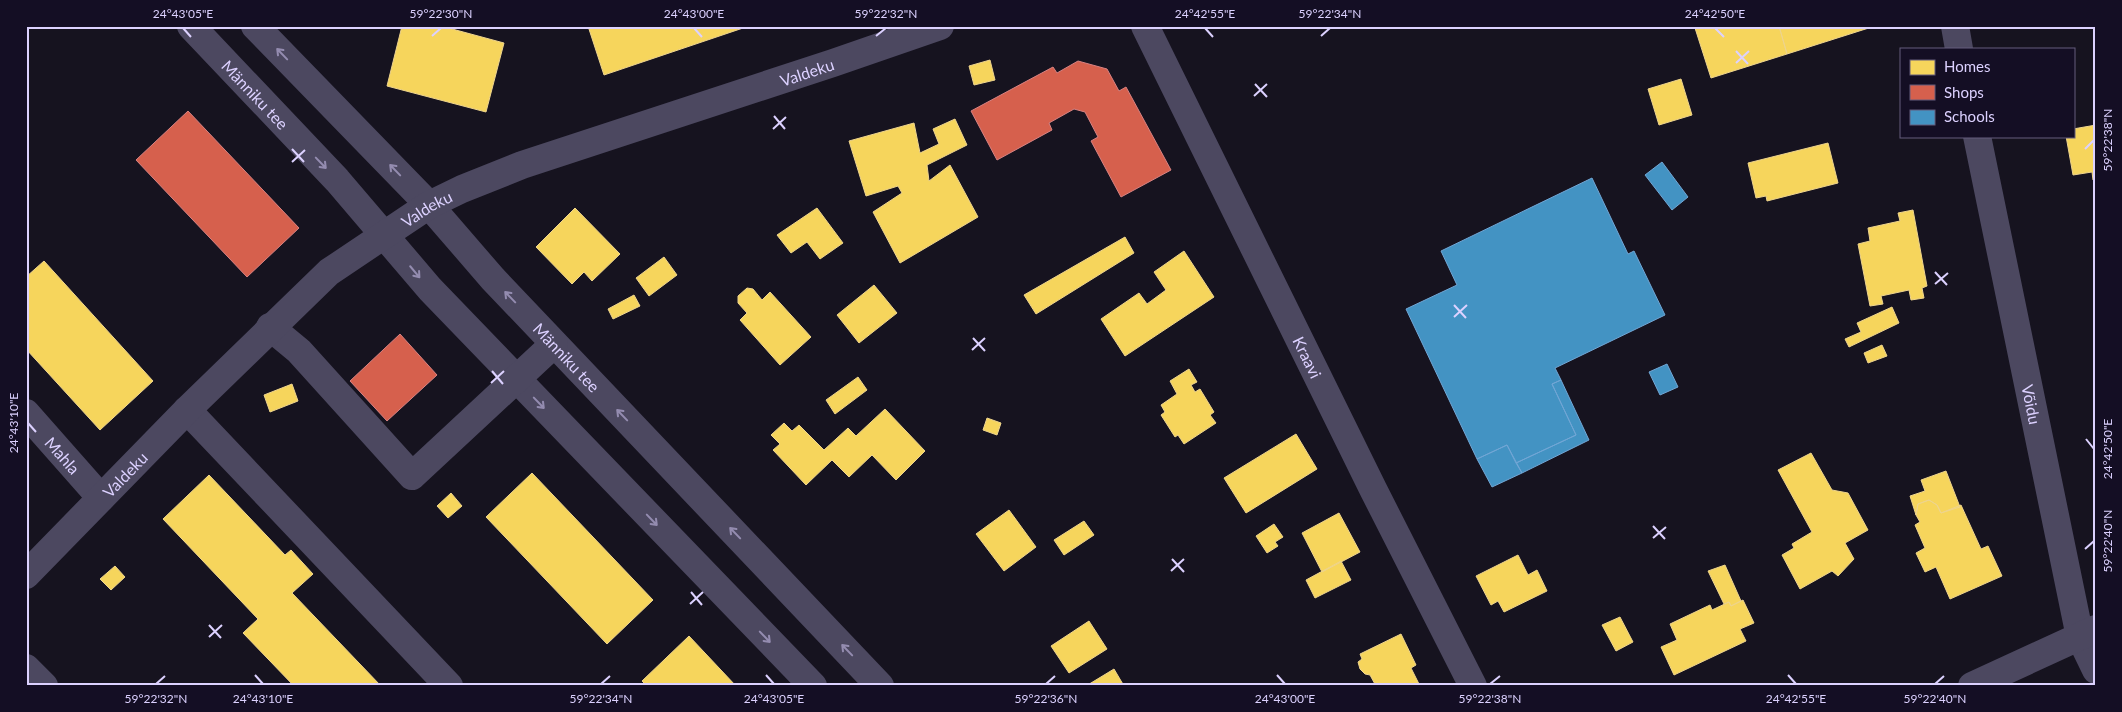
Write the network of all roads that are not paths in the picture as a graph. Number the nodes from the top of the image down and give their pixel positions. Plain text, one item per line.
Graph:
1 (191, 26) edge
2 (255, 26) edge
3 (940, 26) edge
4 (1145, 26) edge
5 (1955, 26) edge
6 (1959, 48) edge
7 (1977, 138) edge
8 (429, 205) junction
9 (384, 235) junction
10 (270, 328) junction
11 (554, 344) junction
12 (515, 378) junction
13 (187, 410) junction
14 (26, 413) edge
15 (101, 498) junction
16 (26, 575) edge
17 (2088, 633) edge
18 (26, 668) edge
19 (2096, 670) edge
20 (44, 686) edge
21 (449, 686) edge
22 (813, 686) edge
23 (880, 686) edge
24 (1473, 686) edge
25 (1972, 686) edge

1 -> 9 street, Männiku tee
8 -> 2 street, Männiku tee
3 - 8 street, Valdeku
4 - 24 street, Kraavi
5 - 6 street
7 - 17 street, Võidu
8 - 9 street, Valdeku
11 -> 8 street, Männiku tee
9 - 10 street, Valdeku
9 -> 12 street, Männiku tee
10 - 12 street
10 - 13 street, Valdeku
11 - 12 street
23 -> 11 street, Männiku tee
12 -> 22 street, Männiku tee
13 - 15 street, Valdeku
13 - 21 street
14 - 15 street, Mahla
15 - 16 street, Valdeku
17 - 19 street, Võidu
17 - 25 street
18 - 20 street

